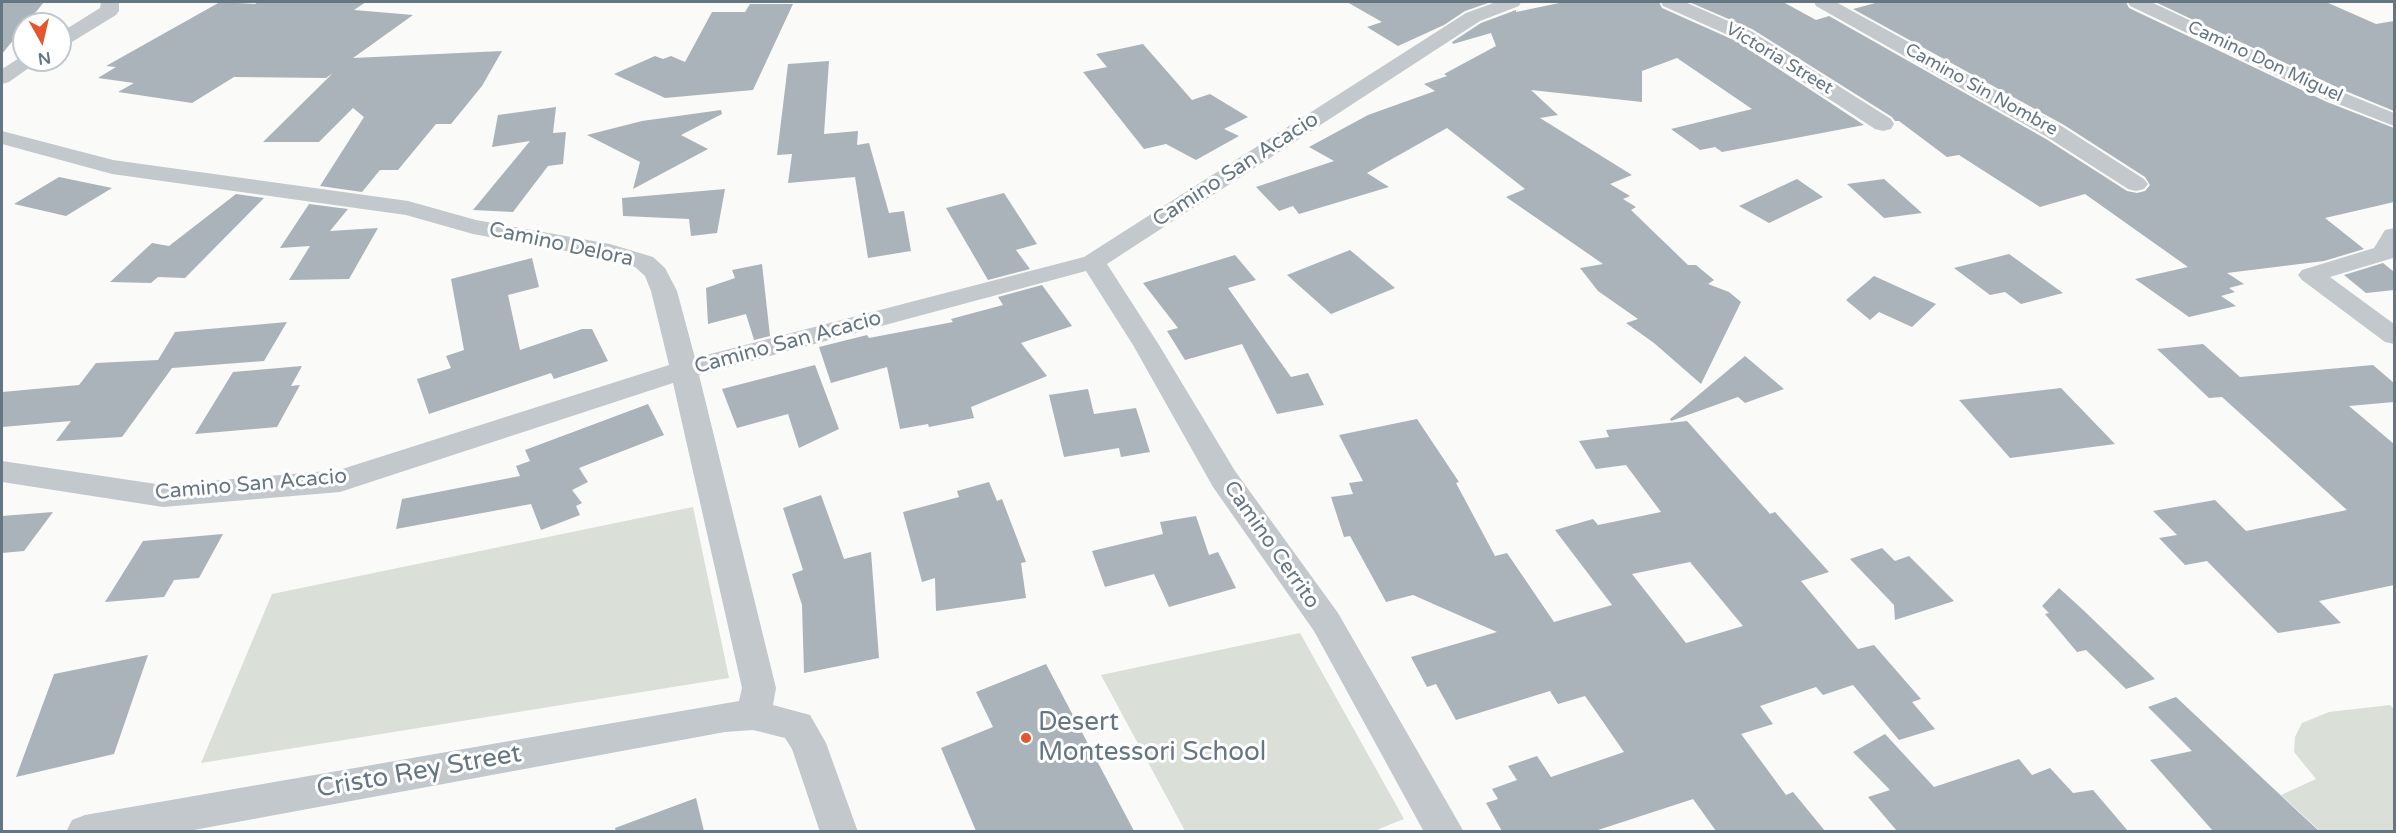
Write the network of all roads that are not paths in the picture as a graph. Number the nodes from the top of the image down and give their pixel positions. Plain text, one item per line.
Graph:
1 (110, 2) edge
2 (1512, 2) edge
3 (1671, 2) edge
4 (1823, 2) edge
5 (2137, 2) edge
6 (72, 34) edge
7 (2394, 120) edge
8 (1883, 124) dead end
9 (2, 137) edge
10 (2136, 184) dead end
11 (2394, 235) edge
12 (1093, 262) junction
13 (2394, 336) edge
14 (684, 370) junction
15 (2, 472) edge
16 (753, 715) junction
17 (85, 831) edge
18 (839, 831) edge
19 (1445, 831) edge

1 - 6 street
2 - 12 street, Camino San Acacio
3 - 8 street, Victoria Street
4 - 10 street, Camino Sin Nombre
5 - 7 street, Camino Don Miguel
9 - 14 street, Camino Delora
11 - 13 street
12 - 14 street, Camino San Acacio
12 - 19 street, Camino Cerrito
14 - 15 street, Camino San Acacio
14 - 16 street, Camino Delora
16 - 17 street, Cristo Rey Street
16 - 18 street

